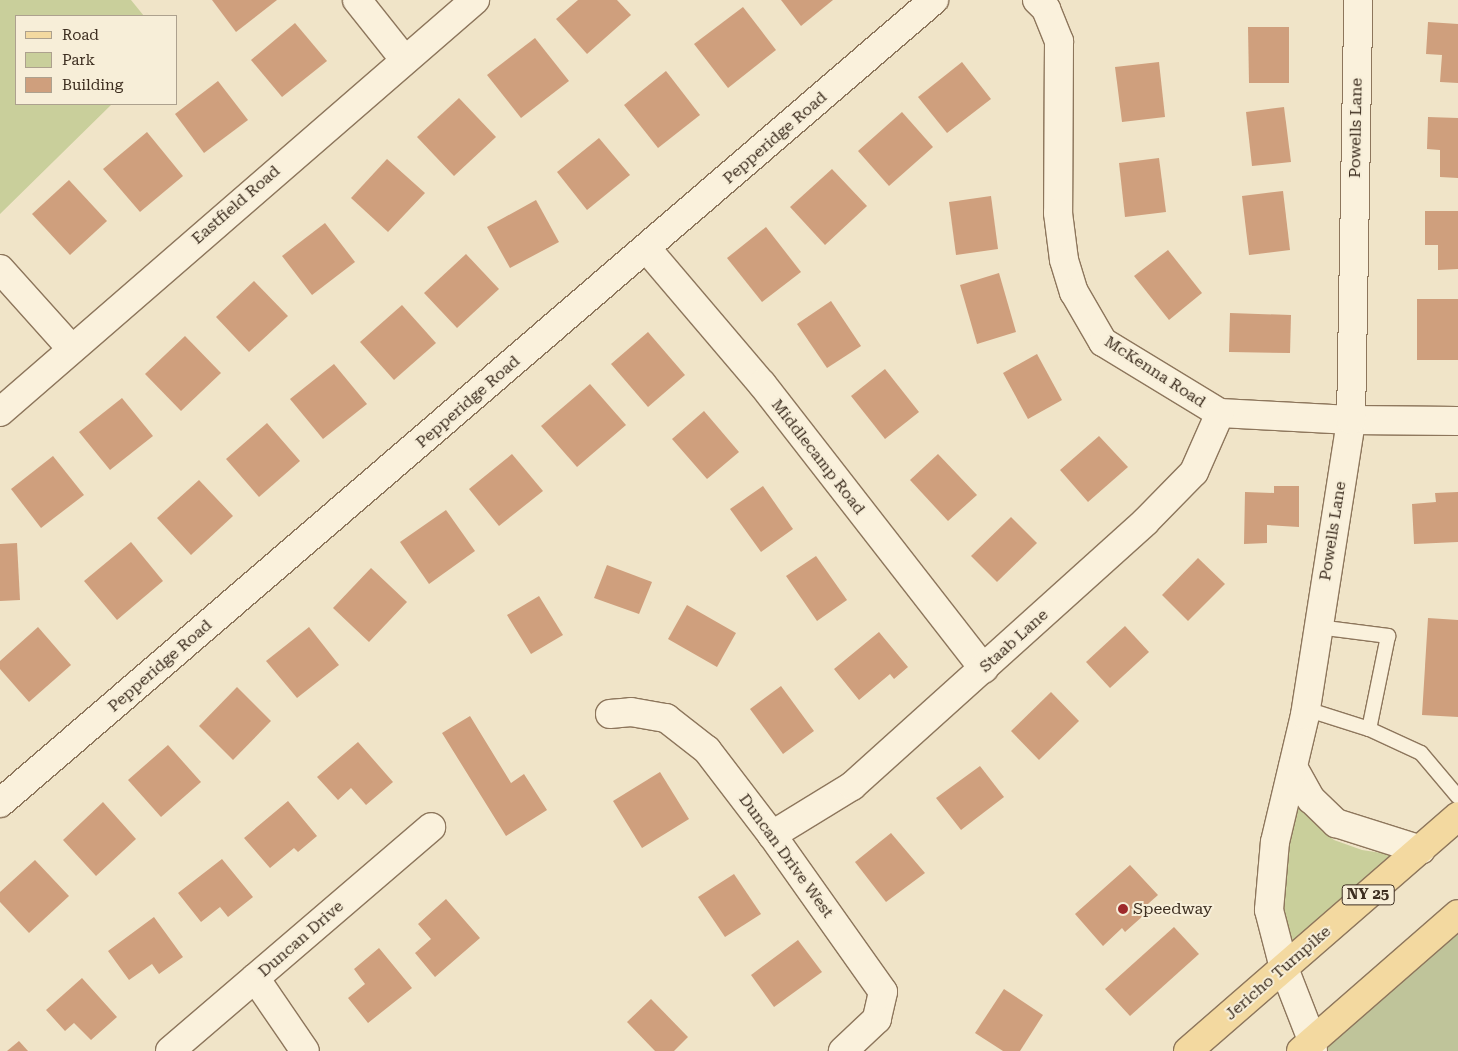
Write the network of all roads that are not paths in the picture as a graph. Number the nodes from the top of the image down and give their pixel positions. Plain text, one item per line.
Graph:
1 (357, 0) edge
2 (475, 0) edge
3 (934, 0) edge
4 (1037, 0) edge
5 (1358, 0) edge
6 (404, 59) junction
7 (647, 249) junction
8 (0, 269) edge
9 (71, 348) junction
10 (0, 412) edge
11 (1220, 413) junction
12 (1350, 420) junction
13 (1458, 421) edge
14 (1318, 627) junction
15 (984, 669) junction
16 (1306, 709) junction
17 (610, 714) dead end
18 (1369, 730) junction
19 (1292, 767) junction
20 (4, 790) edge
21 (1458, 797) edge
22 (1458, 816) edge
23 (432, 827) dead end
24 (772, 835) junction
25 (1420, 850) junction
26 (1458, 914) edge
27 (1284, 968) junction
28 (255, 978) junction
29 (1309, 1047) edge
30 (170, 1051) edge
31 (305, 1051) edge
32 (844, 1051) edge
33 (1188, 1051) edge

1 - 6 street
2 - 6 street, Eastfield Road
3 - 7 street, Pepperidge Road
4 - 11 street, McKenna Road
5 - 12 street, Powells Lane
6 - 9 street, Eastfield Road
7 - 15 street, Middlecamp Road
7 - 20 street, Pepperidge Road
8 - 9 street
9 - 10 street, Eastfield Road
11 - 12 street, McKenna Road
11 - 15 street, Staab Lane
12 - 13 street, McKenna Road
12 - 14 street, Powells Lane
14 - 16 street, Powells Lane
14 - 18 lane
15 - 24 street, Staab Lane
16 - 18 lane
16 - 19 street, Powells Lane
17 - 24 street, Duncan Drive West
18 - 21 lane
19 - 25 street
19 - 27 street, Powells Lane
22 - 25 main road, Jericho Turnpike / NY 25
23 - 28 street, Duncan Drive
24 - 32 street, Duncan Drive West
25 - 27 main road, Jericho Turnpike / NY 25
26 - 29 main road
27 - 29 street, Powells Lane
27 - 33 main road, Jericho Turnpike / NY 25
28 - 30 street, Duncan Drive
28 - 31 street

